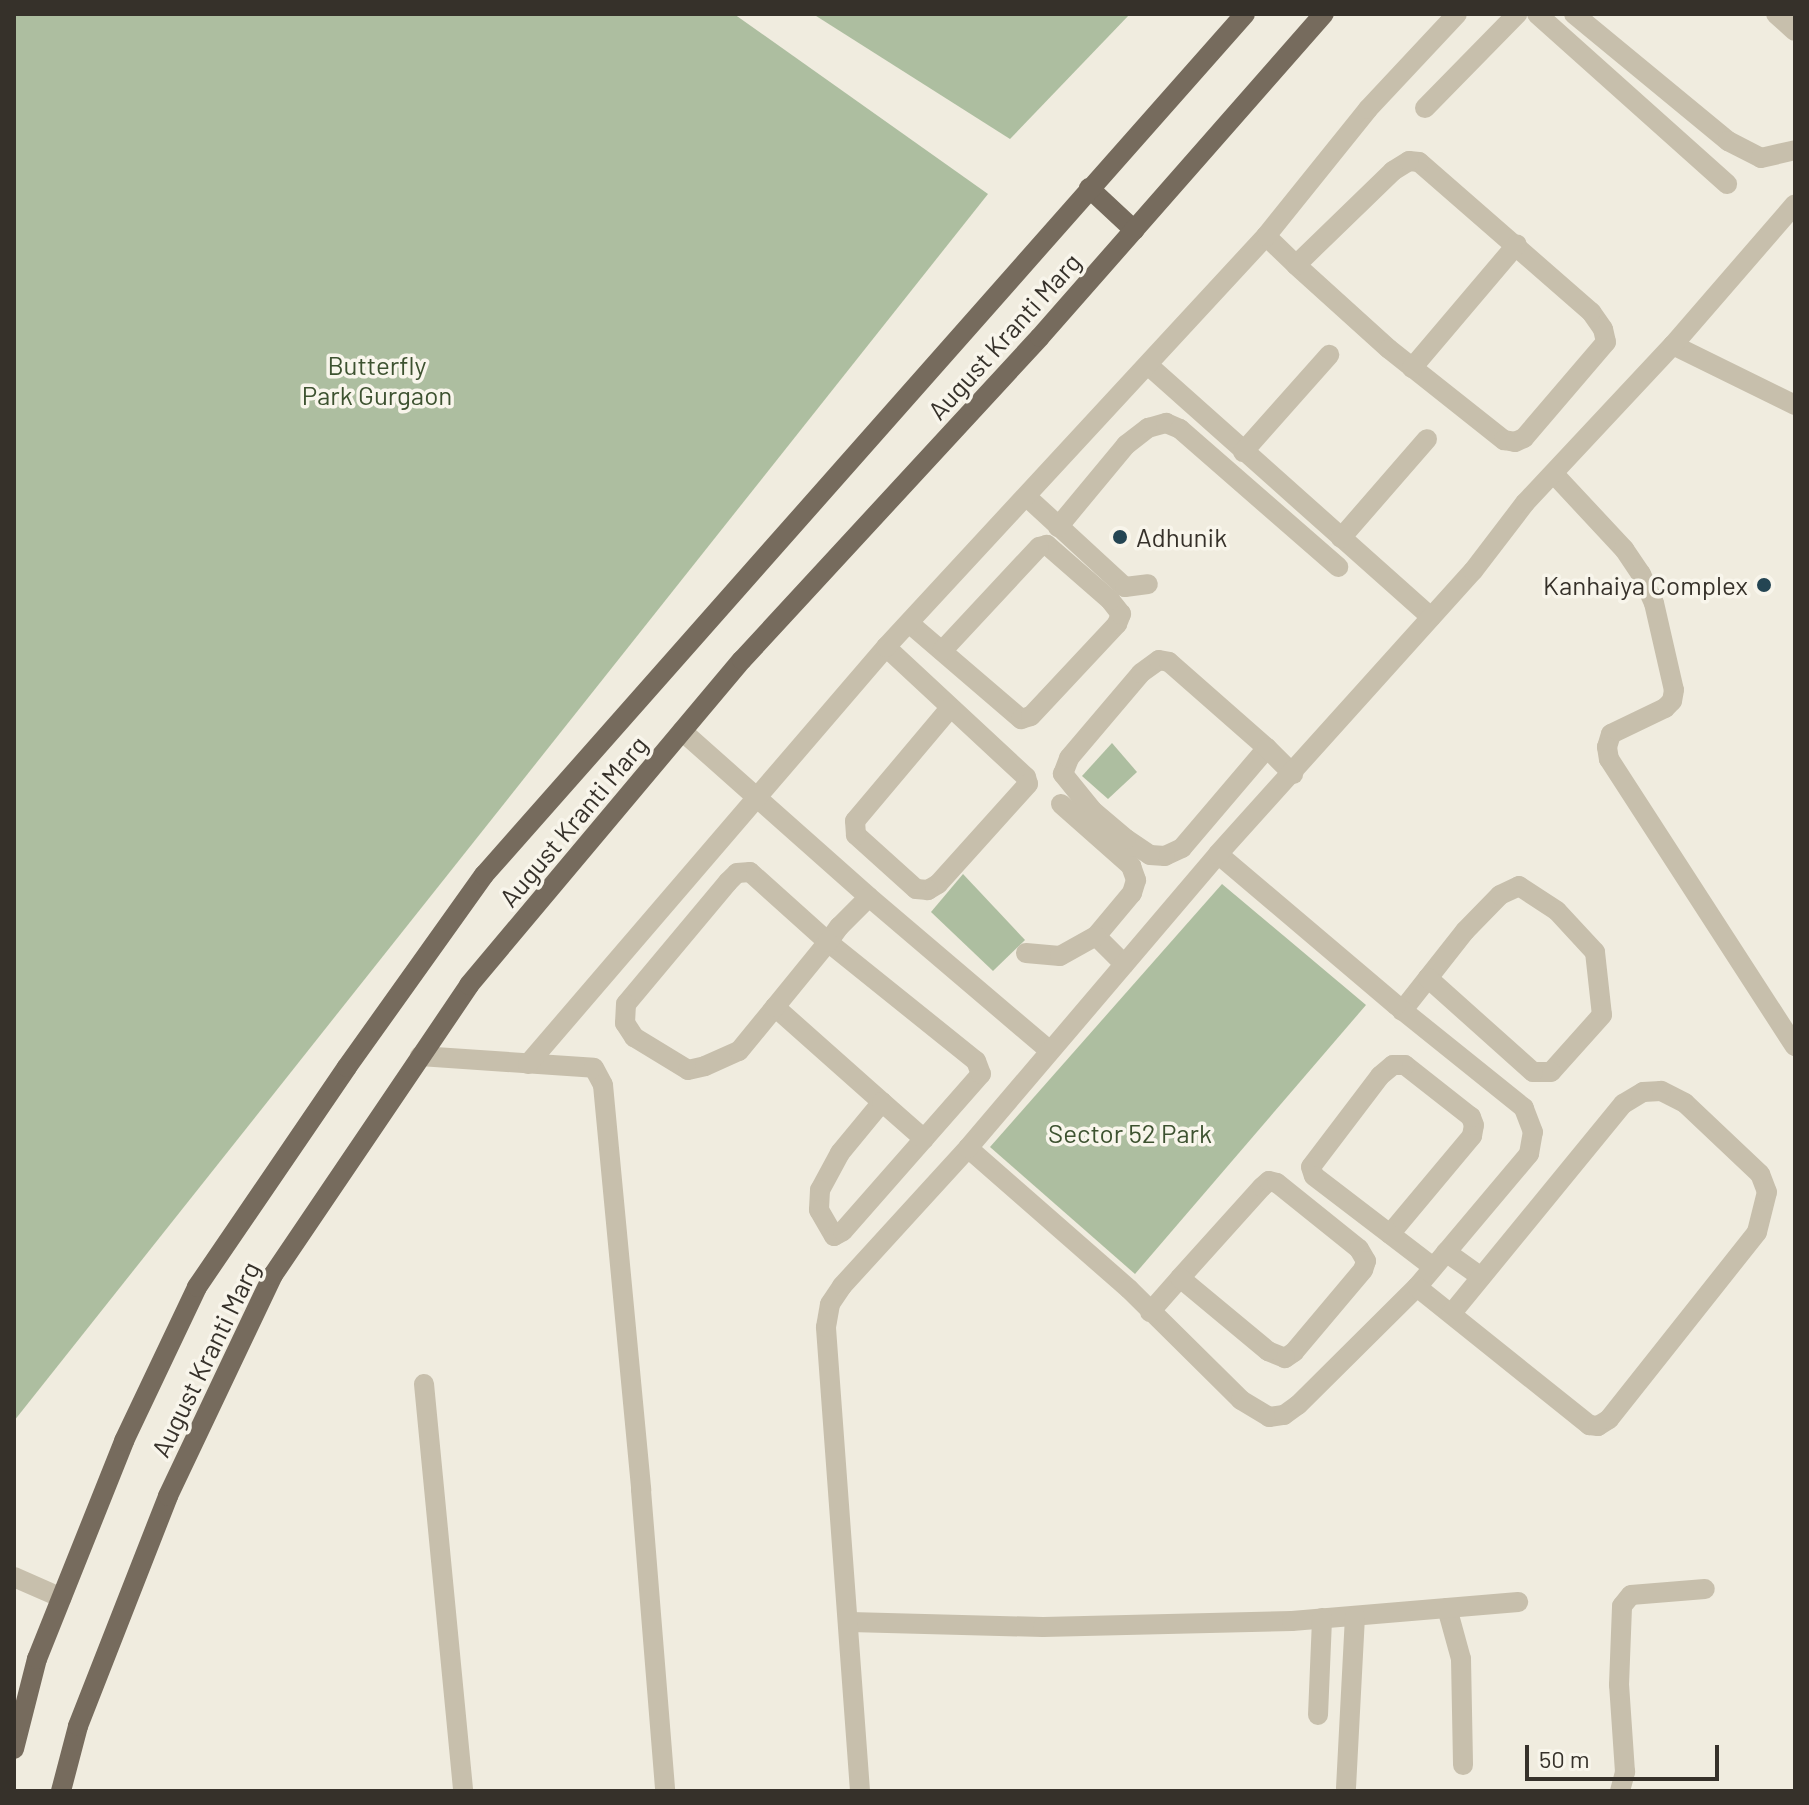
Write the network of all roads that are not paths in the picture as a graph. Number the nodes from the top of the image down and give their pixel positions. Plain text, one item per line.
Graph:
1 (1245, 14) edge
2 (1324, 14) edge
3 (1457, 14) edge
4 (1517, 14) edge
5 (1537, 14) edge
6 (1574, 14) edge
7 (1776, 14) edge
8 (1795, 31) edge
9 (1425, 108) dead end
10 (1795, 150) edge
11 (1727, 184) dead end
12 (1089, 188) junction
13 (1795, 204) edge
14 (1134, 230) junction
15 (1266, 236) junction
16 (1517, 244) junction
17 (1296, 265) junction
18 (1673, 345) junction
19 (1329, 355) dead end
20 (1148, 365) junction
21 (1412, 368) junction
22 (1795, 405) edge
23 (1427, 439) dead end
24 (1243, 452) junction
25 (1554, 474) junction
26 (1027, 497) junction
27 (1058, 527) junction
28 (1341, 538) junction
29 (1338, 567) dead end
30 (1148, 584) dead end
31 (1431, 617) junction
32 (909, 623) junction
33 (886, 647) junction
34 (942, 651) junction
35 (950, 708) junction
36 (682, 731) junction
37 (1267, 748) junction
38 (1293, 774) junction
39 (758, 796) junction
40 (1061, 804) dead end
41 (1218, 854) junction
42 (869, 897) junction
43 (1096, 936) junction
44 (828, 942) junction
45 (1026, 953) dead end
46 (1124, 964) junction
47 (1428, 978) junction
48 (775, 1007) junction
49 (1402, 1011) junction
50 (1795, 1046) edge
51 (1049, 1050) junction
52 (420, 1056) junction
53 (528, 1064) junction
54 (882, 1102) junction
55 (924, 1139) junction
56 (968, 1148) junction
57 (1390, 1234) junction
58 (1439, 1260) junction
59 (1481, 1277) junction
60 (1180, 1278) junction
61 (1417, 1287) junction
62 (1150, 1312) junction
63 (1451, 1314) junction
64 (424, 1384) dead end
65 (14, 1577) edge
66 (1705, 1589) dead end
67 (62, 1598) junction
68 (1518, 1602) dead end
69 (1447, 1608) junction
70 (1355, 1616) junction
71 (1322, 1618) junction
72 (850, 1622) junction
73 (1318, 1715) dead end
74 (14, 1749) edge
75 (1463, 1765) dead end
76 (1346, 1788) dead end
77 (61, 1791) edge
78 (463, 1791) edge
79 (665, 1791) edge
80 (860, 1791) edge
81 (1620, 1791) edge

1 - 12 main road, August Kranti Marg
2 - 14 main road, August Kranti Marg
3 - 15 street
4 - 9 street
5 - 11 street
6 - 10 street
7 - 8 street
12 - 14 main road
12 - 67 main road, August Kranti Marg
13 - 18 street
14 - 36 main road, August Kranti Marg
15 - 17 street
15 - 20 street
16 - 17 street
16 - 21 street
16 - 21 street
17 - 21 street
18 - 22 street
18 - 25 street
19 - 24 street
20 - 24 street
20 - 26 street
23 - 28 street
24 - 28 street
25 - 31 street
25 - 50 street
26 - 27 street
26 - 32 street
27 - 29 street
27 - 30 street
28 - 31 street
31 - 38 street
32 - 33 street
32 - 34 street
33 - 35 street
33 - 39 street
34 - 34 street
35 - 35 street
36 - 39 street
36 - 52 main road, August Kranti Marg
37 - 37 street
37 - 38 street
38 - 41 street
39 - 42 street
39 - 53 street
40 - 43 street
41 - 46 street
41 - 49 street
42 - 44 street
42 - 51 street
43 - 45 street
43 - 46 street
44 - 48 street
44 - 48 street
44 - 55 street
46 - 51 street
47 - 47 street
47 - 49 street
48 - 54 street
49 - 58 street
51 - 56 street
52 - 53 street
52 - 77 main road, August Kranti Marg
53 - 79 street
54 - 55 street
54 - 55 street
56 - 62 street
56 - 72 street
57 - 57 street
57 - 58 street
58 - 59 street
58 - 61 street
59 - 63 street
59 - 63 street
60 - 60 street
60 - 62 street
61 - 62 street
61 - 63 street
64 - 78 street
65 - 67 street
66 - 81 street
67 - 74 main road, August Kranti Marg
68 - 69 street
69 - 70 street
69 - 75 street
70 - 71 street
70 - 76 street
71 - 72 street
71 - 73 street
72 - 80 street

